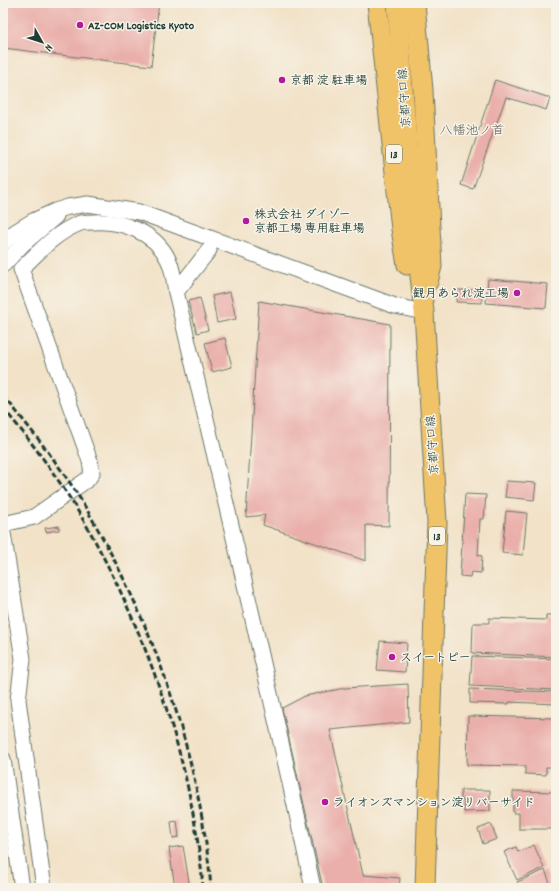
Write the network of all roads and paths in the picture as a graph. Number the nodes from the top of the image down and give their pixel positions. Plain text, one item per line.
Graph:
1 (377, 3) edge
2 (397, 3) edge
3 (415, 3) edge
4 (68, 207) junction
5 (3, 243) edge
6 (209, 250) dead end
7 (3, 265) edge
8 (176, 292) junction
9 (424, 306) junction
10 (3, 524) edge
11 (3, 533) edge
12 (3, 759) edge
13 (22, 888) edge
14 (44, 888) edge
15 (313, 888) edge
16 (425, 888) edge

1 - 9 main road, 13
2 - 9 main road, 京都守口線 / 13
3 - 9 main road, 13
4 - 5 street
4 - 7 street
4 - 9 street
6 - 8 street
8 - 10 street
8 - 15 street
9 - 16 main road, 京都守口線 / 13
11 - 14 street
12 - 13 street

